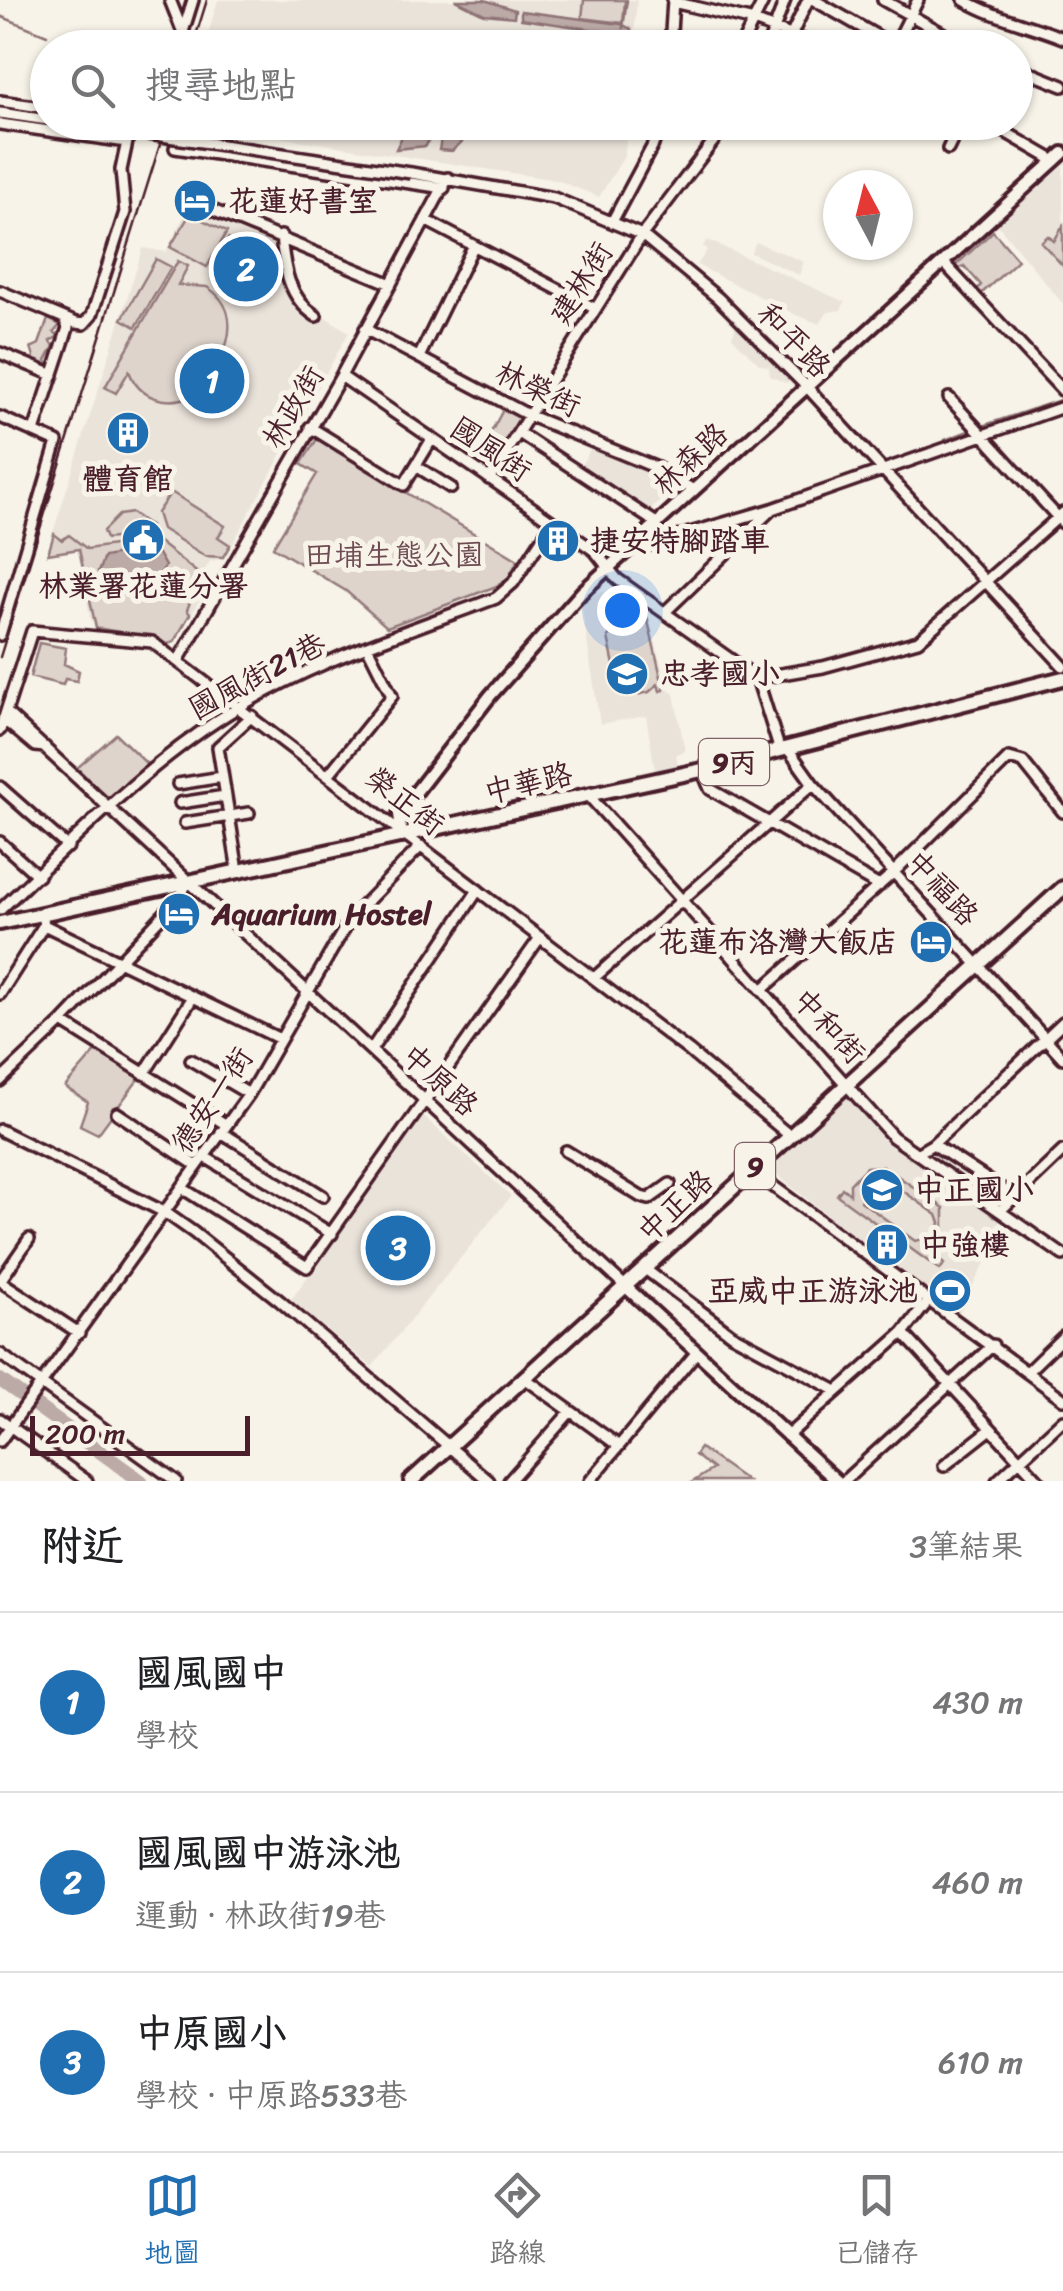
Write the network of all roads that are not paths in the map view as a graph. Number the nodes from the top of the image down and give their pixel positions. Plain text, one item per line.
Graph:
1 (170, 0) edge
2 (193, 0) edge
3 (727, 0) edge
4 (764, 0) edge
5 (785, 0) edge
6 (811, 0) edge
7 (883, 0) edge
8 (918, 0) edge
9 (964, 0) edge
10 (673, 1) edge
11 (725, 13) junction
12 (910, 17) junction
13 (754, 21) junction
14 (775, 27) junction
15 (182, 30) edge
16 (184, 30) edge
17 (671, 30) edge
18 (749, 30) edge
19 (774, 30) edge
20 (782, 30) edge
21 (794, 30) edge
22 (865, 30) edge
23 (904, 30) edge
24 (935, 30) edge
25 (1063, 38) edge
26 (1033, 74) edge
27 (1063, 86) edge
28 (0, 101) edge
29 (30, 105) edge
30 (0, 113) edge
31 (30, 117) edge
32 (0, 124) edge
33 (30, 128) edge
34 (114, 140) edge
35 (188, 140) edge
36 (655, 140) edge
37 (714, 140) edge
38 (952, 140) edge
39 (1025, 140) edge
40 (175, 148) dead end
41 (948, 149) dead end
42 (1059, 157) edge
43 (446, 183) junction
44 (193, 202) dead end
45 (424, 220) junction
46 (613, 220) junction
47 (642, 234) junction
48 (282, 236) junction
49 (474, 247) junction
50 (943, 262) junction
51 (392, 284) junction
52 (0, 291) edge
53 (594, 308) junction
54 (316, 316) dead end
55 (65, 319) junction
56 (366, 329) junction
57 (0, 353) edge
58 (419, 357) junction
59 (53, 375) junction
60 (341, 376) junction
61 (806, 386) junction
62 (1063, 390) edge
63 (950, 398) dead end
64 (1063, 407) edge
65 (0, 416) edge
66 (530, 416) junction
67 (310, 426) junction
68 (976, 430) junction
69 (34, 431) junction
70 (518, 434) junction
71 (432, 439) junction
72 (416, 466) junction
73 (881, 469) junction
74 (488, 479) junction
75 (451, 488) dead end
76 (692, 489) junction
77 (772, 509) junction
78 (1061, 518) edge
79 (553, 522) junction
80 (658, 524) junction
81 (634, 546) junction
82 (611, 566) junction
83 (985, 584) junction
84 (665, 612) junction
85 (0, 634) edge
86 (367, 646) junction
87 (178, 661) junction
88 (1063, 666) edge
89 (757, 678) junction
90 (1063, 678) edge
91 (240, 707) junction
92 (252, 716) junction
93 (5, 718) edge
94 (784, 750) junction
95 (702, 770) junction
96 (329, 774) junction
97 (222, 777) junction
98 (178, 784) dead end
99 (813, 784) junction
100 (2, 794) edge
101 (588, 795) junction
102 (225, 796) junction
103 (180, 803) dead end
104 (110, 809) junction
105 (1063, 812) edge
106 (249, 813) dead end
107 (228, 816) junction
108 (185, 822) dead end
109 (766, 822) junction
110 (402, 837) junction
111 (0, 842) edge
112 (421, 846) junction
113 (68, 847) junction
114 (238, 871) junction
115 (893, 873) junction
116 (38, 876) junction
117 (186, 883) junction
118 (879, 886) junction
119 (1063, 888) edge
120 (478, 890) junction
121 (682, 898) junction
122 (2, 903) edge
123 (43, 920) junction
124 (0, 923) edge
125 (539, 939) junction
126 (119, 962) junction
127 (978, 965) junction
128 (594, 978) junction
129 (762, 989) junction
130 (1, 991) edge
131 (308, 991) junction
132 (192, 996) junction
133 (62, 1022) junction
134 (1063, 1022) edge
135 (280, 1039) junction
136 (1042, 1039) junction
137 (371, 1050) junction
138 (1063, 1058) edge
139 (192, 1060) dead end
140 (144, 1074) junction
141 (0, 1081) edge
142 (848, 1083) junction
143 (249, 1094) junction
144 (426, 1102) junction
145 (117, 1113) dead end
146 (223, 1128) junction
147 (0, 1130) edge
148 (790, 1136) junction
149 (933, 1144) junction
150 (1063, 1151) edge
151 (566, 1152) dead end
152 (918, 1153) junction
153 (201, 1162) junction
154 (750, 1170) junction
155 (670, 1184) dead end
156 (182, 1188) junction
157 (324, 1196) dead end
158 (1014, 1197) junction
159 (1001, 1210) junction
160 (166, 1213) junction
161 (332, 1234) junction
162 (29, 1239) dead end
163 (1063, 1254) edge
164 (645, 1268) junction
165 (0, 1281) edge
166 (626, 1286) junction
167 (930, 1299) junction
168 (79, 1333) junction
169 (903, 1334) junction
170 (1063, 1337) edge
171 (993, 1344) junction
172 (696, 1352) junction
173 (0, 1354) edge
174 (1028, 1372) junction
175 (526, 1379) junction
176 (42, 1385) junction
177 (950, 1386) junction
178 (838, 1391) junction
179 (1063, 1399) edge
180 (570, 1412) junction
181 (0, 1418) edge
182 (1063, 1420) edge
183 (10, 1426) junction
184 (991, 1430) junction
185 (787, 1436) junction
186 (0, 1441) edge
187 (618, 1446) junction
188 (448, 1448) junction
189 (1020, 1460) junction
190 (944, 1466) dead end
191 (593, 1480) edge
192 (87, 1481) edge
193 (176, 1481) edge
194 (411, 1481) edge
195 (489, 1481) edge
196 (509, 1481) edge
197 (841, 1481) edge
198 (997, 1481) edge
199 (1039, 1481) edge

1 - 15 street
2 - 16 street
3 - 11 street
4 - 13 street
5 - 14 street
6 - 21 street
6 - 22 street
7 - 12 street
8 - 12 street
9 - 25 street
10 - 11 street
10 - 17 street
11 - 13 street
12 - 23 street
12 - 24 street
13 - 14 street
13 - 18 street
14 - 19 street
14 - 20 street
26 - 27 street
28 - 29 street
30 - 31 street
32 - 33 street
34 - 55 street
35 - 43 street, 和平路, bridge
36 - 46 street
37 - 47 street, 建林街
38 - 41 street
39 - 42 street
40 - 43 street
42 - 50 street, 林森路
43 - 45 street, 林政街
43 - 46 street, 和平路
44 - 48 street
45 - 49 street
45 - 51 street, 林政街
46 - 47 street, 和平路
47 - 53 street, 建林街
47 - 61 street, 和平路
48 - 51 street
48 - 54 street
49 - 53 street
49 - 58 street
50 - 61 street, 林森路
50 - 62 street
51 - 56 street, 林政街
52 - 55 street
53 - 66 street, 建林街
55 - 59 street
56 - 58 street, 林榮街
56 - 60 street, 林政街
57 - 59 street
58 - 66 street, 林榮街
59 - 69 street
60 - 67 street, 林政街
60 - 71 street, 國風街
61 - 73 street, 和平路
61 - 76 street, 林森路
63 - 68 street
64 - 68 street
65 - 69 street
66 - 70 street, 建林街
66 - 76 street, 林榮街
67 - 72 street
67 - 87 street, 林政街
68 - 73 street
68 - 78 street
69 - 85 street
70 - 74 street, 建林街
70 - 80 street
71 - 72 street
71 - 74 street, 國風街
72 - 75 street
73 - 77 street
73 - 83 street, 和平路
74 - 79 street, 國風街
76 - 80 street, 林森路
77 - 81 street
77 - 84 street
78 - 83 street
79 - 82 street, 國風街
79 - 86 street, 國風街21巷
80 - 81 street, 林森路
81 - 82 street, 林森路
82 - 84 street, 國風街
82 - 110 street, 林森路
83 - 88 street, 和平路
83 - 89 street
84 - 89 street, 國風街
86 - 91 street, 國風街21巷
86 - 96 street
87 - 91 street, 榮正街
87 - 93 street, 榮正街
89 - 94 street, 中福路
90 - 94 main road, 中華路 / 9丙
91 - 92 street, 榮正街
91 - 104 street, 國風街21巷
92 - 96 street, 榮正街
92 - 97 street
93 - 104 street, 中原路
94 - 95 main road, 中華路 / 9丙
94 - 99 street, 中福路
95 - 101 main road, 中華路 / 9丙
95 - 109 street
96 - 110 street, 榮正街
97 - 98 street
97 - 102 street
99 - 109 street
99 - 115 street, 中福路
100 - 113 street
101 - 110 main road, 中華路 / 9丙
101 - 121 street, 中和街
102 - 103 street
102 - 107 street
104 - 113 street, 國風街21巷
104 - 117 street, 中原路
105 - 115 street
106 - 107 street
107 - 108 street
107 - 114 street
109 - 118 street
109 - 121 street
110 - 112 street, 榮正街
110 - 114 main road, 中華路 / 9丙
111 - 116 street
112 - 120 street, 榮正街
112 - 131 street, 德安一街
113 - 116 street, 國風街21巷
114 - 117 main road, 中華路 / 9丙
115 - 118 street
115 - 127 street, 中福路
116 - 122 street, 國風街21巷
117 - 123 main road, 中華路 / 9丙
117 - 126 street
117 - 131 street, 中原路
118 - 129 street
119 - 127 main road, 中正路 / 9
120 - 125 street, 榮正街
120 - 137 street
121 - 128 street
121 - 129 street, 中和街
123 - 124 main road, 中華路 / 9丙
123 - 126 street
123 - 130 street
125 - 128 street, 榮正街
125 - 144 street
126 - 132 street
126 - 133 street
127 - 136 street, 中福路
127 - 142 main road, 中正路 / 9
128 - 148 street, 榮正街
129 - 142 street, 中和街
131 - 135 street, 德安一街
131 - 137 street, 中原路
132 - 135 street
132 - 140 street
133 - 140 street
133 - 141 street
134 - 136 street
135 - 143 street, 德安一街
136 - 138 street, 中福路
136 - 149 street
137 - 144 street, 中原路
139 - 143 street
140 - 146 street
142 - 148 main road, 中正路 / 9
142 - 152 street, 中和街
143 - 146 street, 德安一街
144 - 161 street
144 - 166 street, 中原路
145 - 153 street
146 - 153 street, 德安一街
146 - 157 street
147 - 160 street
148 - 154 main road, 中正路 / 9
149 - 152 street
149 - 158 street
150 - 158 street
151 - 155 street
152 - 159 street, 中和街
153 - 156 street, 德安一街
153 - 161 street
154 - 164 main road, 中正路 / 9
154 - 167 street
156 - 160 street, 德安一街
156 - 161 street
158 - 159 street
159 - 163 street, 中和街
160 - 168 street, 德安一街
160 - 188 street
162 - 165 street
164 - 166 main road, 中正路 / 9
164 - 178 street
165 - 168 street
166 - 172 street, 中原路
166 - 175 main road, 中正路 / 9
167 - 169 street
167 - 171 street
168 - 176 street, 德安一街
169 - 177 street
169 - 178 street
170 - 174 street
171 - 174 street
171 - 177 street
172 - 185 street, 中原路
172 - 187 street
173 - 176 street
174 - 179 street
175 - 180 street
175 - 188 main road, 中正路 / 9
176 - 183 street, 德安一街
176 - 193 street
177 - 184 street
177 - 197 street
178 - 185 street
180 - 187 street
180 - 196 street
181 - 183 street
182 - 189 street
183 - 186 street, 德安一街
183 - 192 street
184 - 189 street
184 - 190 street
185 - 197 street, 中原路
187 - 191 street
188 - 194 main road, 中正路 / 9
188 - 195 street
189 - 198 street
189 - 199 street

